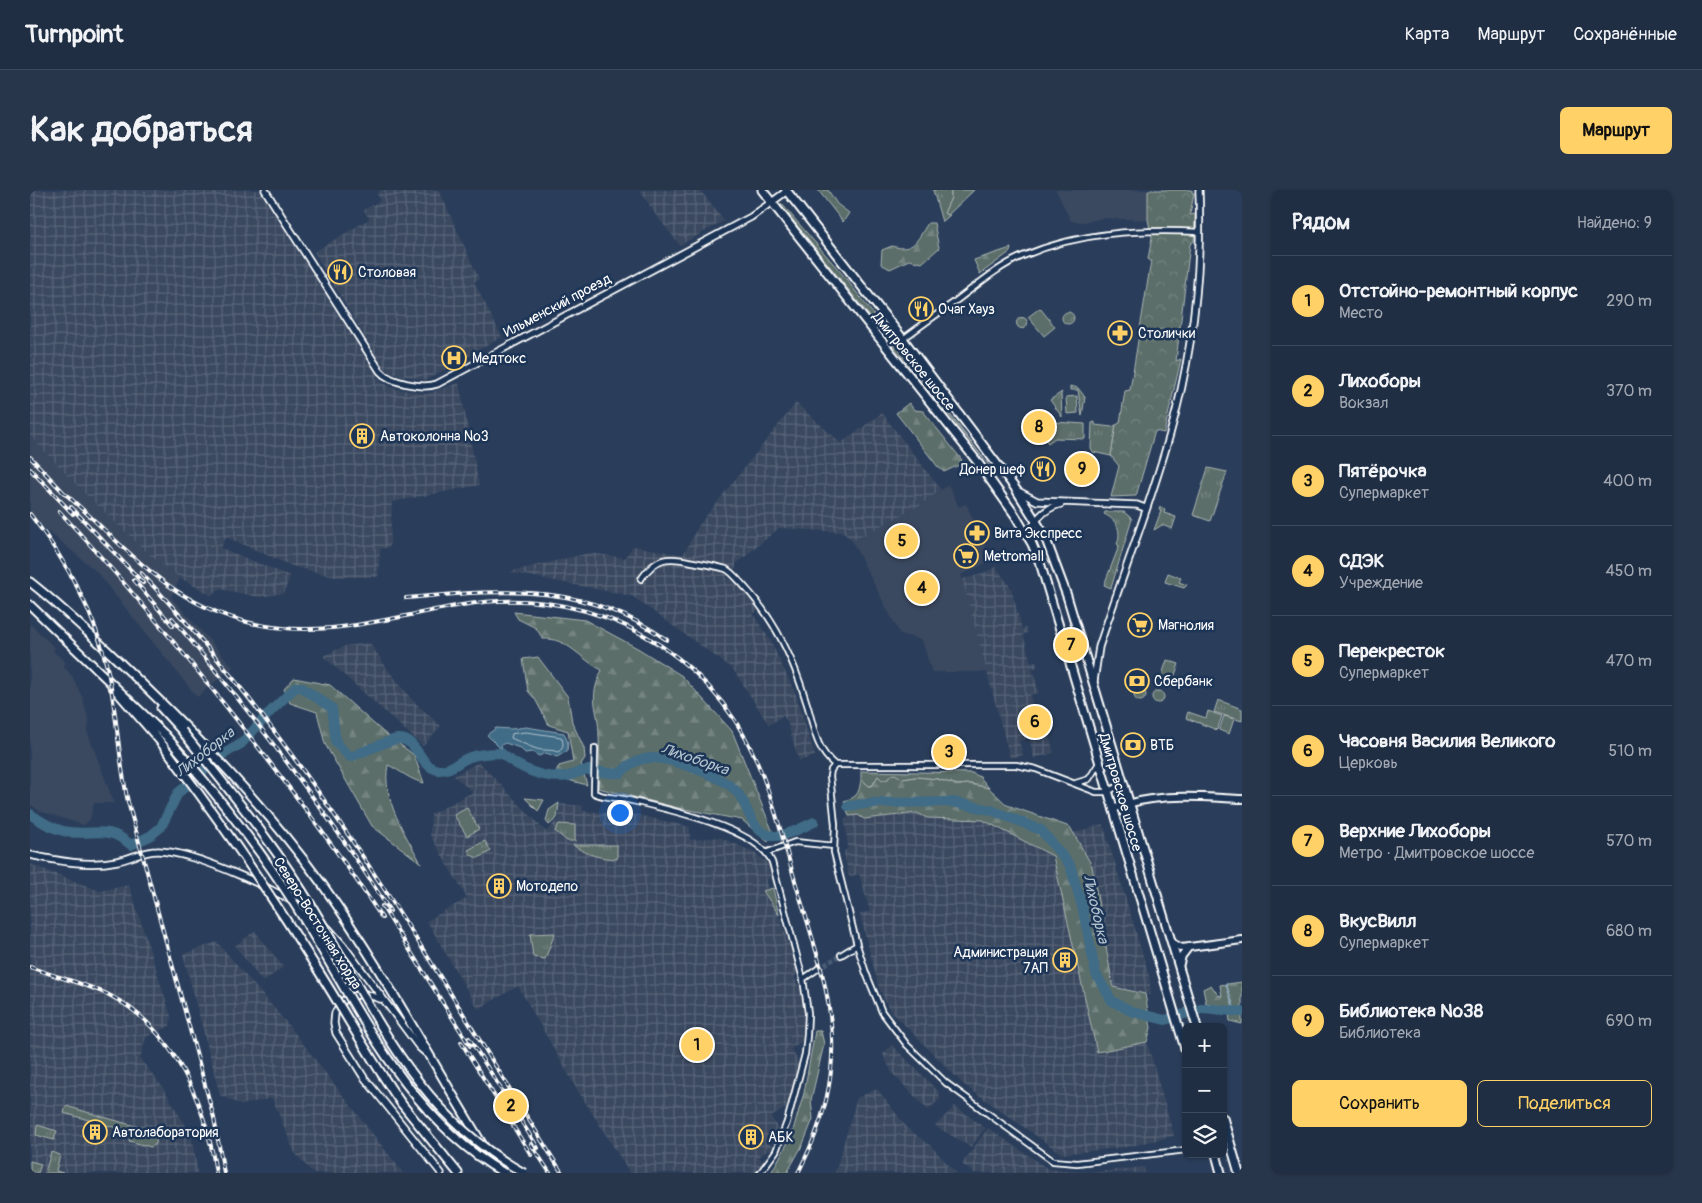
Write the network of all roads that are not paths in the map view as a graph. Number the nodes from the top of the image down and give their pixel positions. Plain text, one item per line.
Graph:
1 (265, 190) edge
2 (762, 190) edge
3 (1200, 190) edge
4 (787, 191) edge
5 (773, 203) junction
6 (1200, 232) junction
7 (903, 339) junction
8 (1016, 488) junction
9 (1065, 503) junction
10 (1145, 508) junction
11 (1037, 520) junction
12 (1030, 539) junction
13 (641, 579) dead end
14 (30, 582) edge
15 (30, 605) edge
16 (97, 666) junction
17 (1094, 686) junction
18 (184, 730) junction
19 (595, 748) dead end
20 (835, 764) junction
21 (1099, 764) junction
22 (1075, 783) junction
23 (1122, 784) junction
24 (1107, 792) junction
25 (1242, 799) edge
26 (1129, 802) junction
27 (1113, 809) junction
28 (834, 846) junction
29 (768, 852) junction
30 (30, 854) edge
31 (1242, 940) edge
32 (1172, 942) junction
33 (857, 945) junction
34 (1190, 946) junction
35 (841, 955) tunnel mouth
36 (1179, 967) junction
37 (819, 968) tunnel mouth
38 (803, 979) junction
39 (386, 1003) junction
40 (1196, 1023) edge
41 (1182, 1038) edge
42 (433, 1060) junction
43 (1227, 1133) edge
44 (1182, 1150) edge
45 (1217, 1158) edge
46 (441, 1173) edge
47 (458, 1173) edge
48 (500, 1173) edge
49 (504, 1173) edge
50 (524, 1173) edge
51 (760, 1173) edge
52 (1221, 1173) edge
53 (1238, 1173) edge

1 - 5 street, Ильменский проезд
2 - 5 main road, Дмитровское шоссе
3 - 6 street
4 - 5 street, Дмитровское шоссе
4 - 7 main road, Дмитровское шоссе
5 - 12 main road, Дмитровское шоссе
6 - 7 street
6 - 10 street
7 - 8 main road, Дмитровское шоссе
8 - 9 street
8 - 11 main road, Дмитровское шоссе
9 - 10 street
9 - 11 street
10 - 17 street
11 - 12 street
11 - 17 main road, Дмитровское шоссе
12 - 21 main road, Дмитровское шоссе
13 - 20 street
14 - 18 main road, Северо-Восточная хорда
15 - 16 main road, Северо-Восточная хорда
16 - 47 main road, Северо-Восточная хорда, bridge
16 - 49 main road, Северо-Восточная хорда, bridge
17 - 23 main road, Дмитровское шоссе
18 - 42 main road, Северо-Восточная хорда
18 - 50 main road, Северо-Восточная хорда, bridge
19 - 29 street
20 - 22 street
20 - 28 street
21 - 22 street
21 - 24 main road, Дмитровское шоссе
22 - 24 street
23 - 24 street
23 - 26 main road, Дмитровское шоссе
24 - 27 main road, Дмитровское шоссе
25 - 26 main road
26 - 27 main road
26 - 32 main road, Дмитровское шоссе
27 - 41 main road, Дмитровское шоссе
28 - 29 street
28 - 33 street
29 - 38 street
30 - 39 street
31 - 34 main road
32 - 34 main road
32 - 36 main road, Дмитровское шоссе
33 - 35 street
33 - 44 street
34 - 36 main road
36 - 40 main road, Дмитровское шоссе
37 - 38 street
38 - 51 street
39 - 42 street
39 - 46 street
42 - 48 main road, Северо-Восточная хорда
43 - 53 main road
45 - 52 main road

